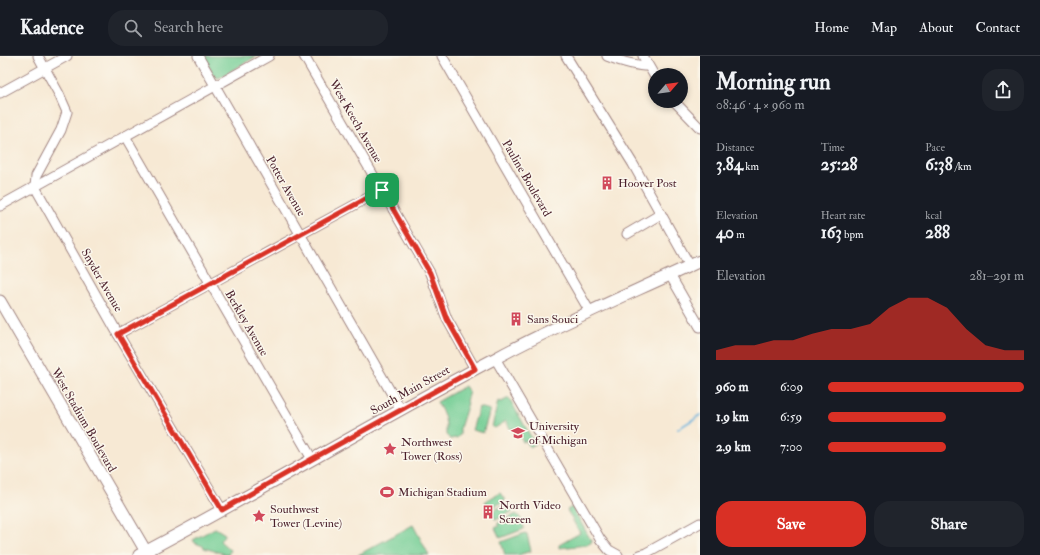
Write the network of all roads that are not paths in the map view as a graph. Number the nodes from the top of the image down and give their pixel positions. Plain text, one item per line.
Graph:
1 (38, 56) edge
2 (67, 56) edge
3 (198, 56) edge
4 (269, 56) edge
5 (304, 56) edge
6 (442, 56) edge
7 (566, 56) edge
8 (607, 56) edge
9 (643, 56) edge
10 (648, 66) joint
11 (45, 68) junction
12 (215, 86) junction
13 (0, 93) edge
14 (681, 108) edge
15 (700, 128) edge
16 (125, 136) junction
17 (35, 187) junction
18 (382, 190) junction
19 (0, 206) edge
20 (661, 214) junction
21 (300, 234) junction
22 (627, 234) dead end
23 (695, 263) edge
24 (670, 275) junction
25 (210, 283) junction
26 (0, 301) edge
27 (590, 312) junction
28 (700, 327) edge
29 (118, 334) junction
30 (495, 358) junction
31 (475, 369) junction
32 (401, 410) junction
33 (312, 459) junction
34 (222, 510) junction
35 (700, 523) edge
36 (144, 554) edge
37 (644, 554) edge
38 (618, 555) edge

1 - 11 street
2 - 11 street
3 - 12 street, Potter Avenue
4 - 12 street
5 - 18 street, West Keech Avenue
6 - 27 street, Pauline Boulevard
7 - 20 street
8 - 10 street
9 - 10 street
11 - 13 street
11 - 17 street
12 - 16 street
12 - 21 street, Potter Avenue
14 - 15 street
16 - 17 street
16 - 25 street, Berkley Avenue
17 - 19 street
17 - 29 street, Snyder Avenue
18 - 21 street
18 - 31 street, West Keech Avenue
20 - 22 street
20 - 23 street
21 - 25 street
21 - 32 street, Potter Avenue
23 - 24 main road, South Main Street
24 - 27 main road, South Main Street
24 - 28 street
25 - 29 street
25 - 33 street, Berkley Avenue
26 - 36 main road, West Stadium Boulevard
27 - 30 main road, South Main Street
29 - 34 street, Snyder Avenue
30 - 31 main road, South Main Street
30 - 38 street
31 - 32 main road, South Main Street
32 - 33 main road, South Main Street
33 - 34 main road, South Main Street
34 - 36 main road, South Main Street
35 - 37 street

